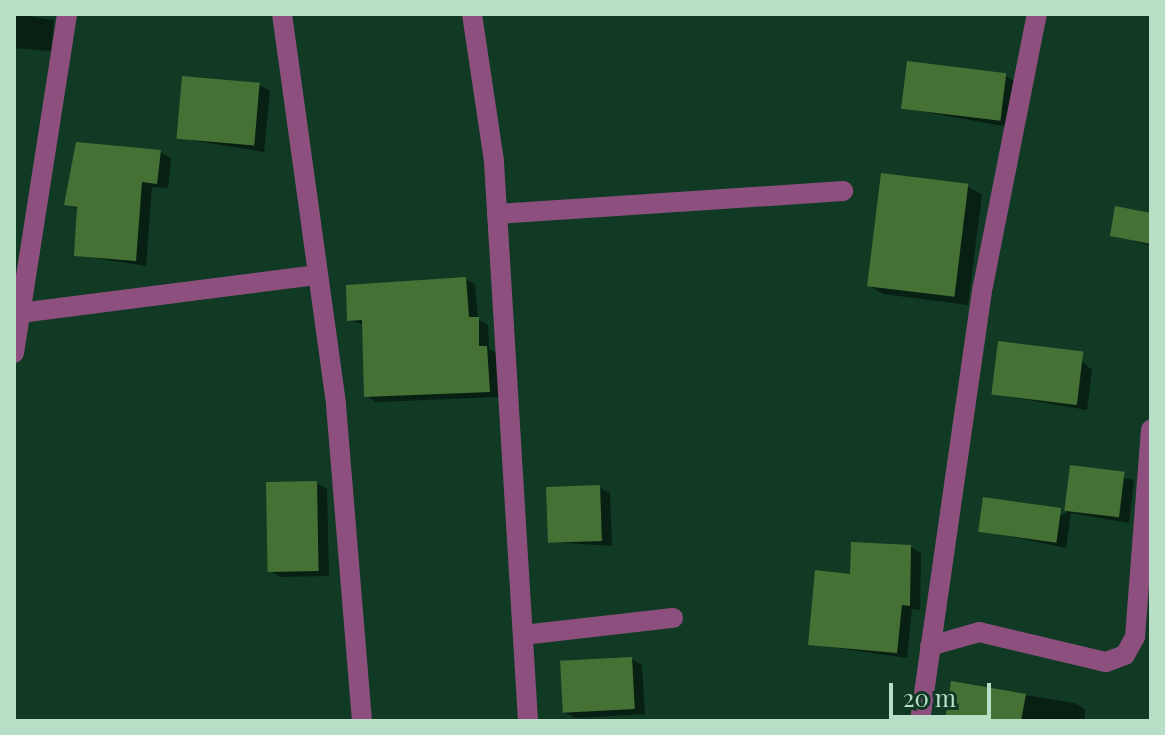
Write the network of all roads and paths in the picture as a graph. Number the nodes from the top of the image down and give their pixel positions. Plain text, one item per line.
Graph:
1 (67, 14) edge
2 (282, 14) edge
3 (472, 14) edge
4 (1037, 14) edge
5 (843, 191) dead end
6 (497, 214) junction
7 (318, 275) junction
8 (20, 313) junction
9 (14, 353) edge
10 (1151, 430) edge
11 (673, 618) dead end
12 (523, 635) junction
13 (930, 646) junction
14 (362, 721) edge
15 (528, 721) edge
16 (920, 721) edge

1 - 8 street
2 - 7 street
3 - 6 street
4 - 13 street
5 - 6 street
6 - 12 street
7 - 8 street
7 - 14 street
8 - 9 street
10 - 13 street
11 - 12 street
12 - 15 street
13 - 16 street

